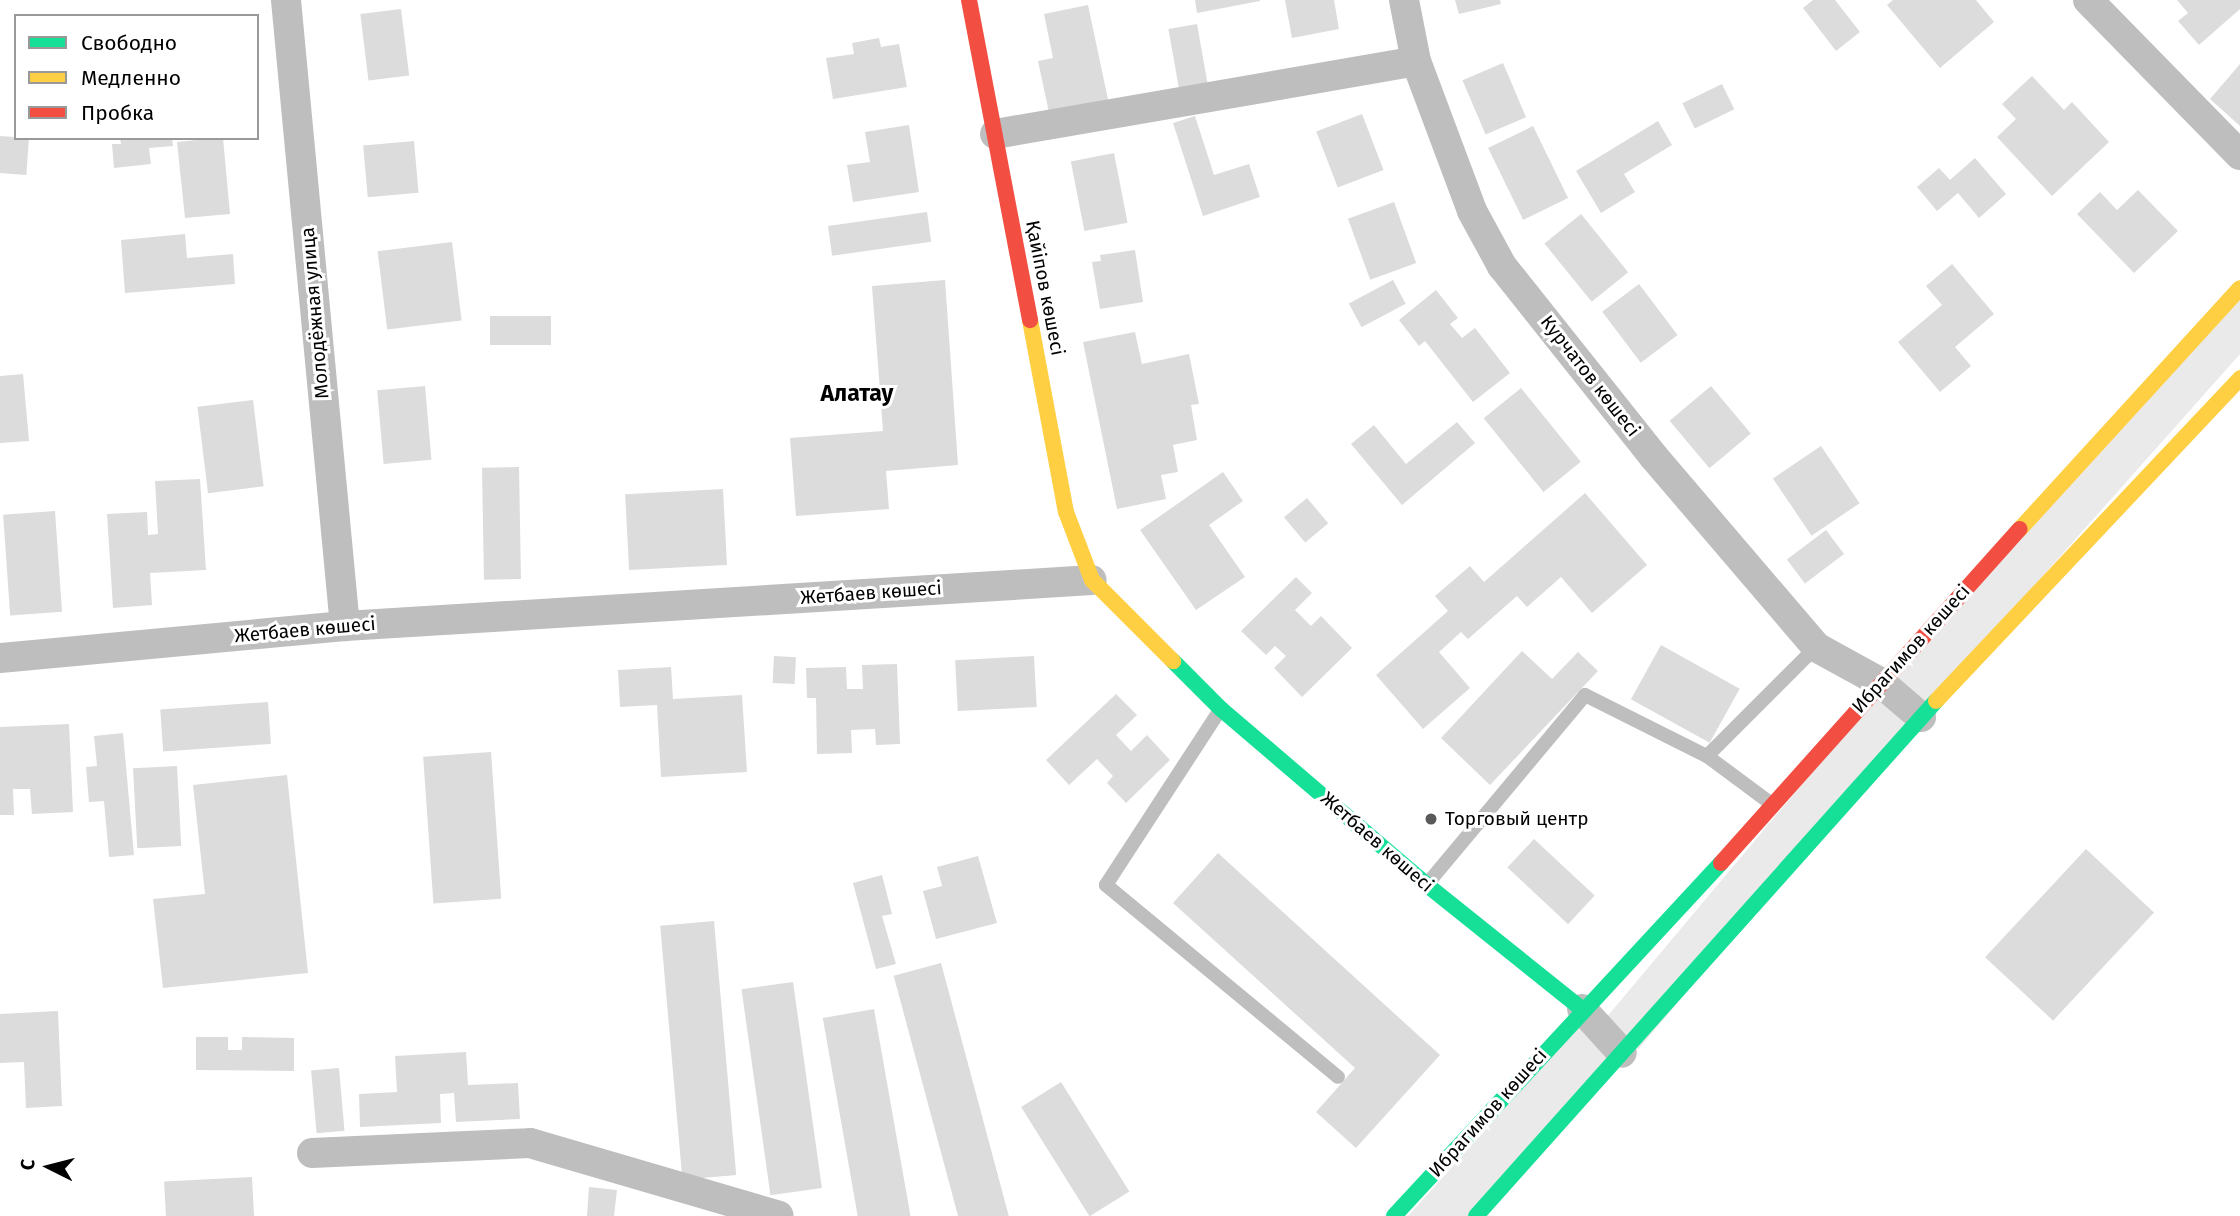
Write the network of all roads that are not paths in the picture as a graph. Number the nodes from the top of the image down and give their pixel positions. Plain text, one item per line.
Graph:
1 (286, 0) edge
2 (969, 0) edge
3 (1404, 0) edge
4 (2088, 0) edge
5 (1416, 61) junction
6 (995, 134) junction
7 (2240, 155) edge
8 (2240, 288) edge
9 (2240, 378) edge
10 (1092, 580) junction
11 (345, 626) junction
12 (1816, 647) junction
13 (0, 658) edge
14 (1880, 682) junction
15 (1221, 709) junction
16 (1921, 718) junction
17 (1707, 756) junction
18 (1774, 806) junction
19 (1426, 885) junction
20 (1582, 1009) junction
21 (1622, 1054) junction
22 (1338, 1077) dead end
23 (312, 1153) dead end
24 (779, 1216) edge
25 (1394, 1216) edge
26 (1476, 1216) edge

1 - 11 street, Молодёжная улица
2 - 6 street, Қайіпов көшесі
3 - 5 street, Курчатов көшесі
4 - 7 street
5 - 6 street
5 - 12 street, Курчатов көшесі
6 - 10 street, Қайіпов көшесі
8 - 14 street, Ибрагимов көшесі
9 - 16 street
10 - 11 street, Жетбаев көшесі
10 - 15 street, Жетбаев көшесі
11 - 13 street, Жетбаев көшесі
12 - 14 street, Курчатов көшесі
12 - 17 lane
14 - 16 street, Курчатов көшесі
14 - 18 street, Ибрагимов көшесі
15 - 19 street, Жетбаев көшесі
15 - 22 lane
16 - 21 street
17 - 18 lane
17 - 19 lane
18 - 20 street, Ибрагимов көшесі
19 - 20 street, Жетбаев көшесі
20 - 21 street
20 - 25 street, Ибрагимов көшесі
21 - 26 street
23 - 24 street

